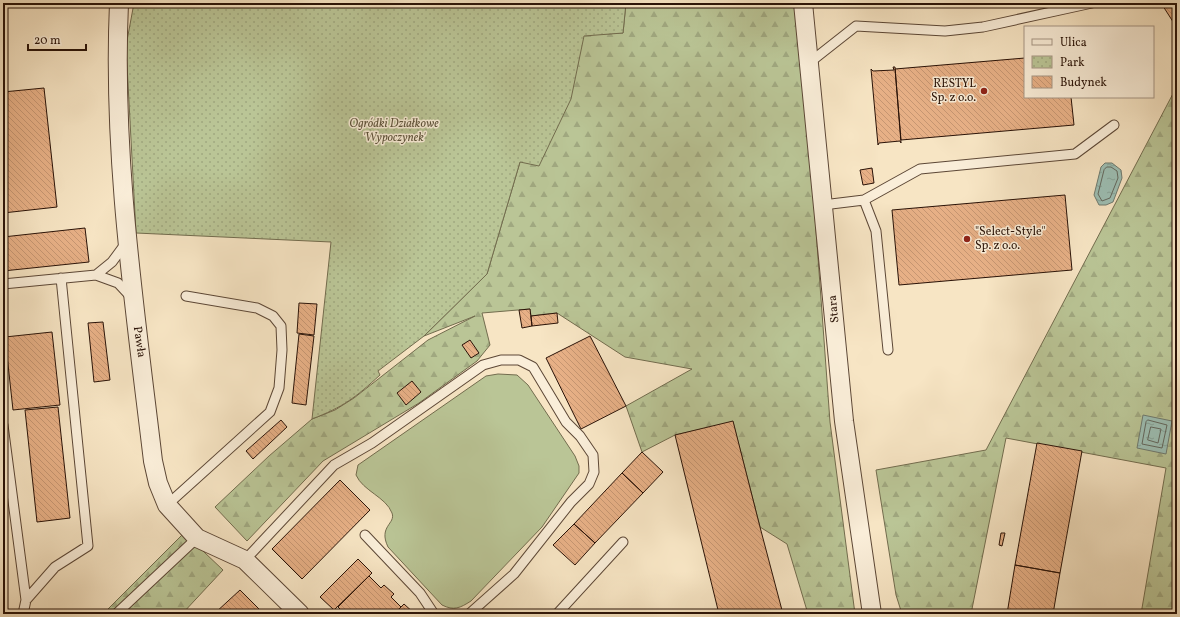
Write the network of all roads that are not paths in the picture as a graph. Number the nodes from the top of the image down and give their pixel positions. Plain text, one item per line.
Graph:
1 (119, 3) edge
2 (803, 3) edge
3 (1092, 3) edge
4 (809, 63) junction
5 (1114, 125) dead end
6 (864, 200) junction
7 (823, 205) junction
8 (126, 243) junction
9 (96, 275) junction
10 (61, 278) junction
11 (3, 284) edge
12 (186, 296) dead end
13 (133, 300) junction
14 (888, 350) dead end
15 (3, 425) edge
16 (167, 505) junction
17 (365, 535) dead end
18 (196, 538) junction
19 (623, 542) dead end
20 (245, 560) junction
21 (26, 600) junction
22 (873, 613) edge
23 (23, 614) edge
24 (116, 614) edge
25 (300, 614) edge
26 (434, 614) edge
27 (469, 614) edge
28 (557, 614) edge

1 - 8 street, Pawła
2 - 4 street, Stara
3 - 4 lane
4 - 7 street, Stara
5 - 6 lane
6 - 7 lane
6 - 14 lane
7 - 22 street, Stara
8 - 9 lane
8 - 13 street, Pawła
9 - 10 lane
9 - 13 lane
10 - 11 lane
10 - 21 lane
12 - 16 lane
13 - 16 street, Pawła
15 - 21 lane
16 - 18 street, Pawła
17 - 26 lane
18 - 20 street, Pawła
18 - 24 lane
19 - 28 lane
20 - 25 street, Pawła
20 - 27 lane
21 - 23 lane

